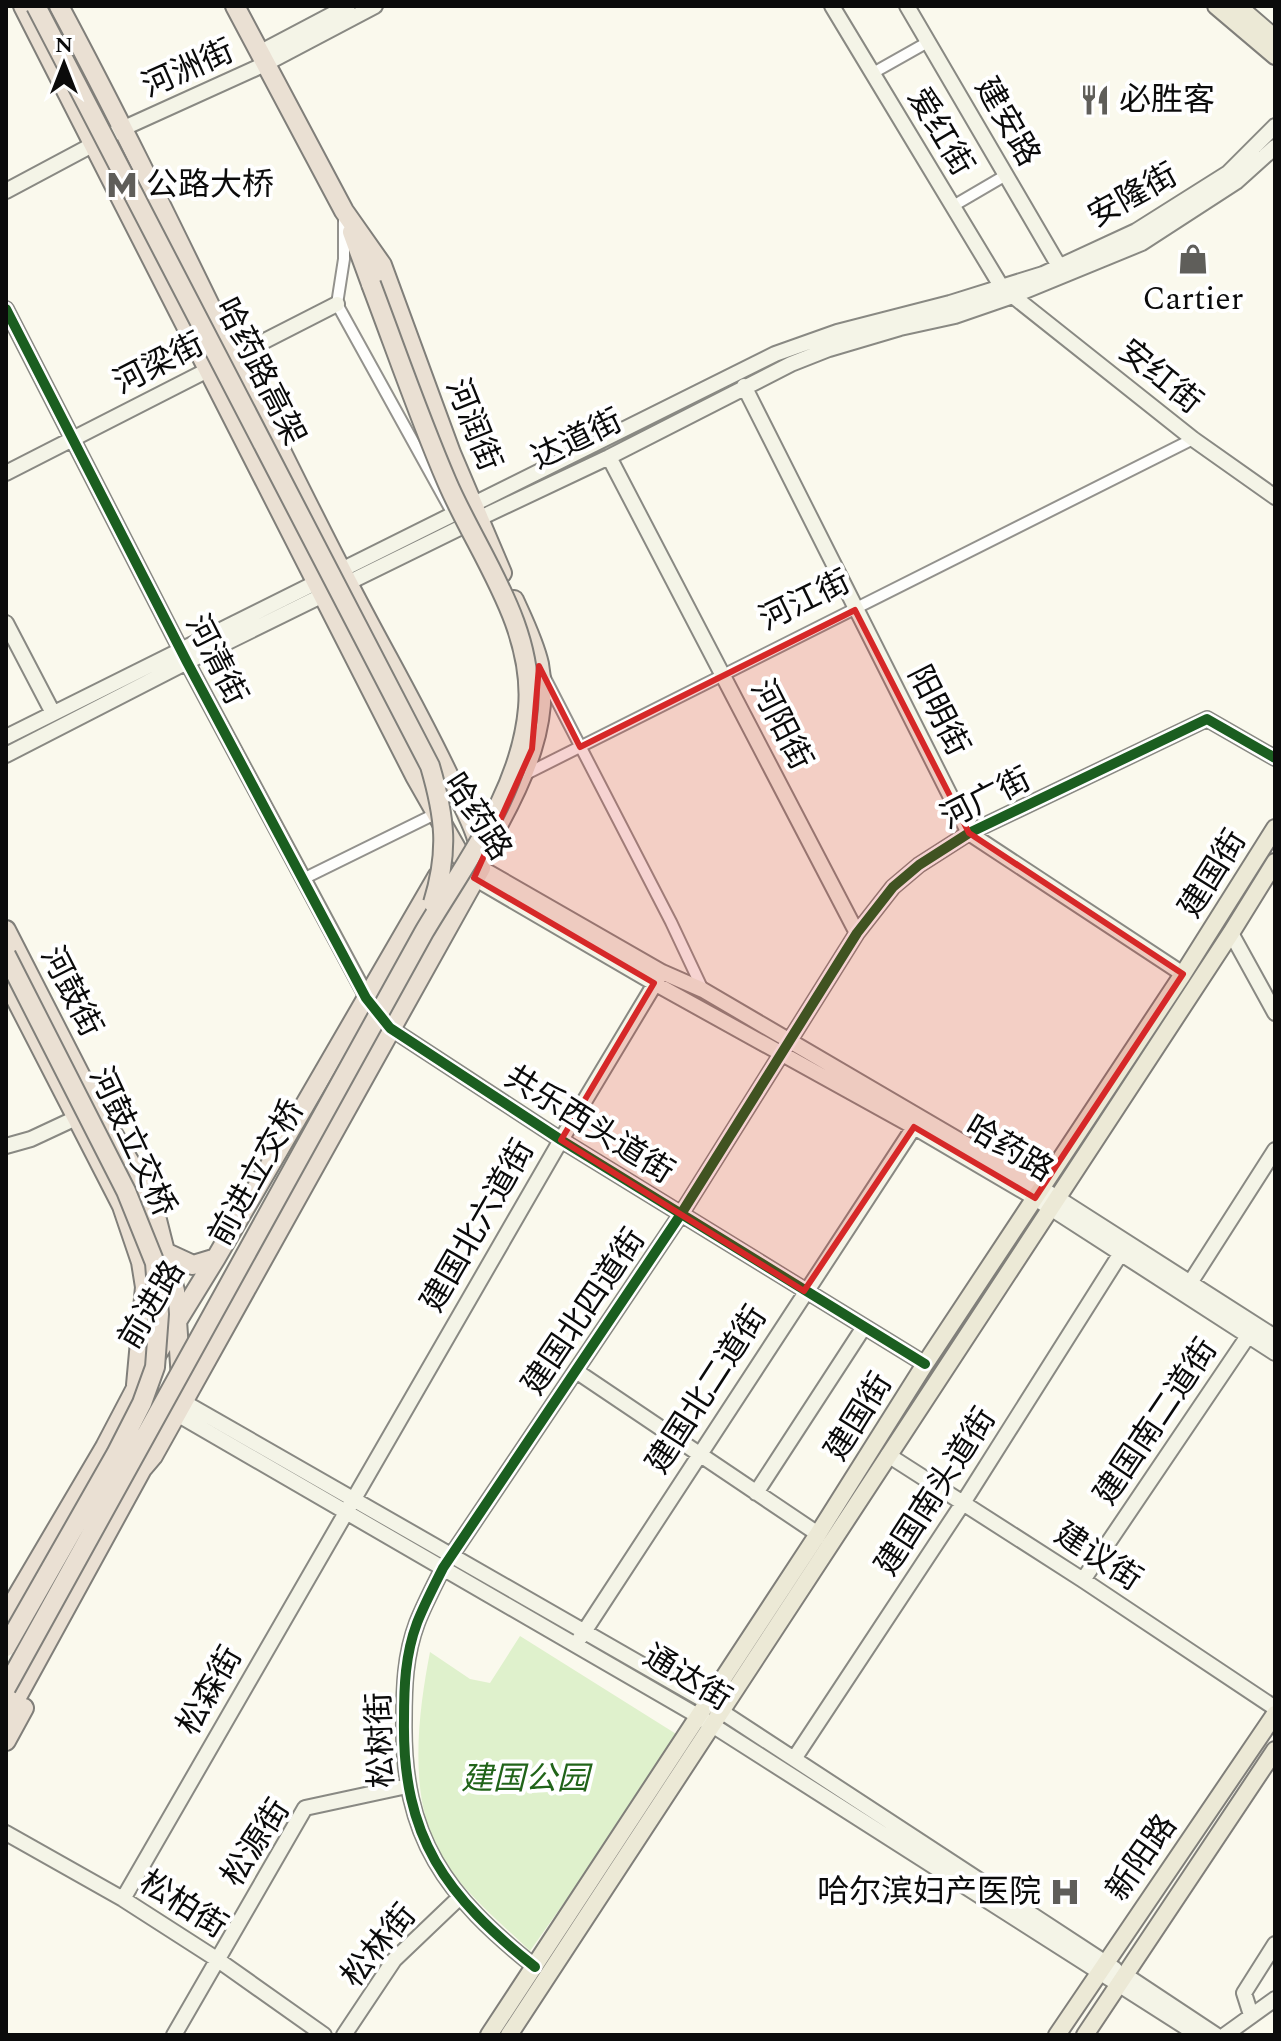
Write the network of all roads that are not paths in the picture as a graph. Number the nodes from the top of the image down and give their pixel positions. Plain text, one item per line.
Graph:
1 (23, 6) edge
2 (36, 6) edge
3 (59, 6) edge
4 (235, 6) edge
5 (348, 6) edge
6 (375, 6) edge
7 (832, 6) edge
8 (907, 6) edge
9 (1216, 6) edge
10 (1246, 9) edge
11 (1275, 38) edge
12 (928, 42) junction
13 (1275, 56) edge
14 (262, 59) junction
15 (873, 73) junction
16 (1275, 126) edge
17 (124, 128) junction
18 (94, 144) junction
19 (1275, 147) edge
20 (1006, 175) junction
21 (6, 191) edge
22 (953, 206) junction
23 (344, 211) junction
24 (1059, 266) junction
25 (1001, 286) junction
26 (1013, 296) junction
27 (337, 304) junction
28 (6, 309) edge
29 (234, 357) junction
30 (208, 370) junction
31 (744, 386) junction
32 (74, 438) junction
33 (1193, 439) junction
34 (609, 457) junction
35 (6, 473) edge
36 (1275, 497) edge
37 (475, 511) junction
38 (453, 514) junction
39 (345, 577) junction
40 (321, 589) junction
41 (855, 610) junction
42 (6, 623) edge
43 (184, 656) junction
44 (533, 672) junction
45 (723, 674) junction
46 (53, 713) junction
47 (6, 737) edge
48 (580, 747) junction
49 (6, 755) edge
50 (1275, 758) edge
51 (524, 775) junction
52 (435, 814) junction
53 (469, 819) junction
54 (1275, 828) edge
55 (969, 833) junction
56 (454, 845) junction
57 (1275, 862) edge
58 (479, 867) junction
59 (303, 879) junction
60 (6, 930) edge
61 (424, 932) junction
62 (857, 933) junction
63 (1231, 933) junction
64 (6, 955) edge
65 (1183, 974) junction
66 (658, 978) junction
67 (6, 980) edge
68 (703, 990) junction
69 (366, 998) junction
70 (1275, 1013) edge
71 (390, 1028) junction
72 (784, 1047) junction
73 (93, 1100) junction
74 (74, 1114) junction
75 (914, 1127) junction
76 (6, 1137) edge
77 (561, 1140) junction
78 (6, 1146) edge
79 (1275, 1150) edge
80 (1046, 1198) junction
81 (681, 1214) junction
82 (167, 1253) junction
83 (1121, 1253) junction
84 (216, 1258) junction
85 (1190, 1283) junction
86 (804, 1291) junction
87 (177, 1321) junction
88 (864, 1327) junction
89 (1248, 1336) junction
90 (1275, 1337) edge
91 (1275, 1353) edge
92 (925, 1364) junction
93 (576, 1371) junction
94 (136, 1388) junction
95 (179, 1408) junction
96 (698, 1454) junction
97 (888, 1455) junction
98 (153, 1456) junction
99 (756, 1493) junction
100 (963, 1503) junction
101 (349, 1505) junction
102 (818, 1534) junction
103 (447, 1562) junction
104 (1083, 1580) junction
105 (6, 1615) edge
106 (584, 1632) junction
107 (575, 1645) junction
108 (6, 1647) edge
109 (6, 1688) edge
110 (1275, 1711) edge
111 (709, 1713) junction
112 (6, 1717) edge
113 (6, 1741) edge
114 (1275, 1750) edge
115 (794, 1759) junction
116 (407, 1786) junction
117 (6, 1833) edge
118 (460, 1897) junction
119 (123, 1899) junction
120 (1275, 1944) edge
121 (218, 1960) junction
122 (1102, 1966) junction
123 (535, 1967) junction
124 (1122, 1979) junction
125 (1275, 1999) edge
126 (1251, 2015) junction
127 (174, 2035) edge
128 (324, 2035) edge
129 (344, 2035) edge
130 (489, 2035) edge
131 (509, 2035) edge
132 (1057, 2035) edge
133 (1085, 2035) edge
134 (1198, 2035) edge
135 (1216, 2035) edge
136 (1225, 2035) edge

1 - 18 highway, 哈药路
2 - 61 highway, 哈药路高架, bridge
3 - 17 highway, 哈药路
4 - 14 highway, 河润街
5 - 14 street
6 - 14 street
7 - 15 street, 爱红街
8 - 12 street, 建安路
9 - 13 main road
10 - 11 main road
12 - 15 street
12 - 20 street, 建安路
14 - 17 street, 河洲街
14 - 23 highway, 河润街
15 - 22 street, 爱红街
16 - 24 street, 安隆街
17 - 18 street, 河洲街
17 - 29 highway, 哈药路
18 - 21 street, 河洲街
18 - 30 highway, 哈药路
19 - 26 street, 安隆街
20 - 22 street
20 - 24 street, 建安路
22 - 25 street, 爱红街
23 - 27 street, 河润街
23 - 37 highway, 河润街
23 - 44 highway, bridge
24 - 25 street, 安隆街
25 - 26 street
25 - 37 street, 达道街
26 - 31 street, 达道街
26 - 33 street, 安红街
27 - 29 street, 河梁街
27 - 38 street, 河润街
28 - 32 street, 河清街
29 - 30 street, 河梁街
29 - 39 highway, 哈药路
30 - 32 street, 河梁街
30 - 40 highway, 哈药路
31 - 34 street, 达道街
31 - 41 street, 阳明街
32 - 35 street, 河梁街
32 - 43 street, 河清街
33 - 36 street, 安红街
33 - 41 street, 河江街
34 - 37 street, 达道街
34 - 45 street, 河阳街
37 - 38 street, 达道街
37 - 39 street, 达道街
37 - 44 highway, 河润街
38 - 39 street, 达道街
39 - 40 street, 达道街
39 - 53 highway, 哈药路
40 - 43 street, 达道街
40 - 52 highway, 哈药路
41 - 45 street, 河江街
41 - 55 street, 阳明街
42 - 46 street
43 - 46 street
43 - 49 street
43 - 59 street, 河清街
44 - 48 street, 河润街
44 - 51 highway, 河润街
44 - 61 highway, 前进立交桥, bridge
45 - 48 street, 河江街
45 - 62 street, 河阳街
46 - 47 street
48 - 51 street, 河江街
48 - 68 street, 河润街
50 - 55 street, 河广街
51 - 58 highway
52 - 56 highway, 哈药路
52 - 59 street
53 - 56 highway, 前进路
53 - 58 highway, 哈药路
54 - 65 main road, 建国街
55 - 62 street, 河广街
55 - 65 street, 阳明街
56 - 58 highway, 哈药路
56 - 69 highway, 前进路
57 - 63 main road, 建国街
58 - 66 street, 哈药路
58 - 71 highway
59 - 69 street, 河清街
60 - 73 highway, 河鼓街
61 - 109 highway, 前进立交桥, bridge
62 - 72 street, 河广街
63 - 70 street
63 - 80 main road, 建国街
64 - 108 highway, 河鼓立交桥, bridge
65 - 80 main road, 建国街
66 - 68 street, 哈药路
66 - 72 street, 哈药路
66 - 77 street, 建国北六道街
67 - 74 highway, 河鼓街
68 - 72 street, 哈药路
69 - 71 street, 河清街
69 - 84 highway, 前进路
71 - 77 street, 共乐西头道街
71 - 95 highway
72 - 75 street, 哈药路
72 - 80 street, 哈药路
72 - 81 street, 建国北四道街
73 - 74 street
73 - 82 highway, 河鼓街
74 - 76 street
74 - 78 street
74 - 94 highway, 河鼓街
75 - 80 street, 哈药路
75 - 86 street, 建国北二道街
77 - 81 street, 共乐西头道街
77 - 101 street, 建国北六道街
79 - 85 street
80 - 83 street, 哈药路
80 - 85 street, 哈药路
80 - 92 main road, 建国街
80 - 97 main road, 建国街
81 - 86 street, 共乐西头道街
81 - 93 street, 建国北四道街
82 - 84 highway
82 - 87 highway, 河鼓街
83 - 89 street, 哈药路
83 - 100 street, 建国南头道街
84 - 87 highway, 前进路
85 - 90 street, 哈药路
86 - 88 street, 共乐西头道街
86 - 96 street, 建国北二道街
87 - 94 highway, 前进路
87 - 95 highway, 河鼓街
88 - 92 street, 共乐西头道街
88 - 99 street
89 - 91 street, 哈药路
89 - 104 street, 建国南二道街
92 - 102 main road, 建国街
93 - 96 street
93 - 103 street, 建国北四道街
94 - 95 street, 通达街
94 - 105 highway, 前进路
95 - 98 highway
95 - 101 street, 通达街
96 - 99 street
96 - 106 street, 建国北二道街
97 - 100 street, 建议街
97 - 111 main road, 建国街
98 - 112 highway
98 - 113 highway
99 - 102 street
100 - 104 street, 建议街
100 - 115 street, 建国南头道街
101 - 103 street, 通达街
101 - 119 street, 松森街
102 - 111 main road, 建国街
103 - 106 street, 通达街
103 - 107 street, 通达街
103 - 116 street, 松树街
104 - 110 street, 建议街
106 - 107 street, 建国北二道街
106 - 111 street, 通达街
107 - 111 street, 通达街
110 - 122 main road, 新阳路
111 - 115 street, 通达街
111 - 122 street, 通达街
111 - 123 main road, 建国街
111 - 131 main road, 建国街
114 - 124 main road, 新阳路
115 - 122 street, 通达街
116 - 118 street, 松树街
116 - 121 street, 松源街
117 - 119 street, 松柏街
118 - 123 street, 松树街
118 - 129 street, 松林街
119 - 121 street, 松柏街
120 - 126 street
121 - 127 street, 松源街
121 - 128 street, 松柏街
122 - 124 street, 通达街
122 - 132 main road, 新阳路
123 - 130 main road, 建国街
124 - 133 main road, 新阳路
124 - 134 street, 通达街
124 - 135 street, 通达街
125 - 126 street
126 - 136 street

